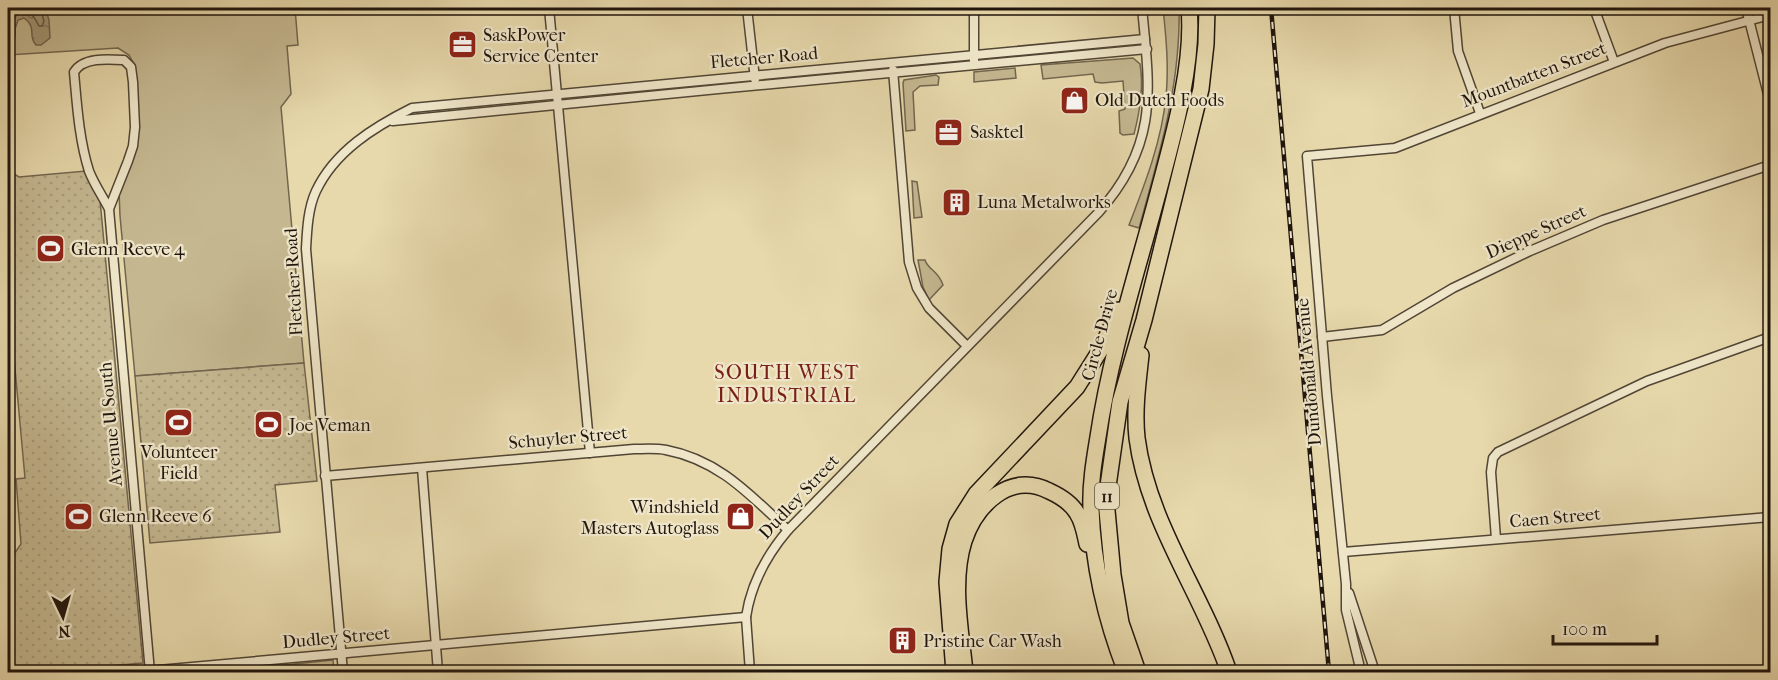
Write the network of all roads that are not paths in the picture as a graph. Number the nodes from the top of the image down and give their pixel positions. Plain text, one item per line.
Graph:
1 (549, 8) edge
2 (747, 8) edge
3 (974, 8) edge
4 (1142, 8) edge
5 (1188, 8) edge
6 (1207, 8) edge
7 (1454, 8) edge
8 (1594, 8) edge
9 (1746, 8) edge
10 (1770, 15) edge
11 (1748, 21) junction
12 (1145, 39) junction
13 (1147, 49) junction
14 (974, 61) junction
15 (1614, 62) junction
16 (892, 64) junction
17 (893, 74) junction
18 (754, 76) junction
19 (757, 87) junction
20 (557, 93) junction
21 (1770, 102) edge
22 (558, 103) junction
23 (1480, 113) junction
24 (390, 121) junction
25 (1307, 156) joint
26 (1770, 165) edge
27 (110, 209) junction
28 (1137, 272) junction
29 (1144, 320) junction
30 (1322, 337) junction
31 (1770, 337) edge
32 (966, 346) junction
33 (590, 453) junction
34 (422, 468) junction
35 (325, 476) junction
36 (1770, 517) edge
37 (788, 530) junction
38 (1496, 539) junction
39 (1343, 552) junction
40 (1346, 584) junction
41 (1103, 598) junction
42 (746, 617) junction
43 (436, 645) junction
44 (341, 654) junction
45 (136, 672) edge
46 (150, 672) edge
47 (343, 672) edge
48 (438, 672) edge
49 (750, 672) edge
50 (954, 672) edge
51 (965, 672) edge
52 (1126, 672) edge
53 (1138, 672) edge
54 (1229, 672) edge
55 (1361, 672) edge
56 (1375, 672) edge

1 - 20 street
2 - 18 street
3 - 14 street
4 - 12 street, Dudley Street
5 - 28 highway, Circle Drive / 11
6 - 29 highway, Circle Drive / 11
7 - 23 street
8 - 15 street
9 - 11 street
10 - 11 street, Mountbatten Street
11 - 15 street, Mountbatten Street
11 - 21 street
12 - 13 street, Dudley Street
12 - 14 street, Fletcher Road
13 - 14 street, Fletcher Road
13 - 32 street, Dudley Street
14 - 16 street, Fletcher Road
14 - 17 street, Fletcher Road
15 - 23 street, Mountbatten Street
16 - 17 street
16 - 18 street, Fletcher Road
17 - 19 street, Fletcher Road
17 - 32 street
18 - 19 street
18 - 20 street, Fletcher Road
19 - 22 street, Fletcher Road
20 - 22 street
20 - 24 street, Fletcher Road
22 - 24 street, Fletcher Road
22 - 33 street
23 - 25 street, Mountbatten Street
24 - 35 street, Fletcher Road
25 - 30 street, Dundonald Avenue
26 - 30 street, Dieppe Street
27 - 27 street, Avenue U South
27 - 46 street, Avenue U South
28 - 41 highway, Circle Drive / 11
28 - 50 highway
29 - 53 highway, Circle Drive / 11
29 - 54 highway
30 - 39 street, Dundonald Avenue
31 - 38 street
32 - 37 street, Dudley Street
33 - 34 street, Schuyler Street
33 - 37 street, Schuyler Street
34 - 35 street, Schuyler Street
34 - 43 street
35 - 44 street, Fletcher Road
36 - 38 street, Caen Street
37 - 42 street, Dudley Street
38 - 39 street, Caen Street
39 - 40 street, Dundonald Avenue
40 - 55 street, Dundonald Avenue
40 - 56 street, Dundonald Avenue
41 - 51 highway
41 - 52 highway, Circle Drive / 11
42 - 43 street, Dudley Street
42 - 49 street
43 - 44 street, Dudley Street
43 - 48 street
44 - 46 street, Dudley Street
44 - 47 street, Fletcher Road
45 - 46 street, Dudley Street

